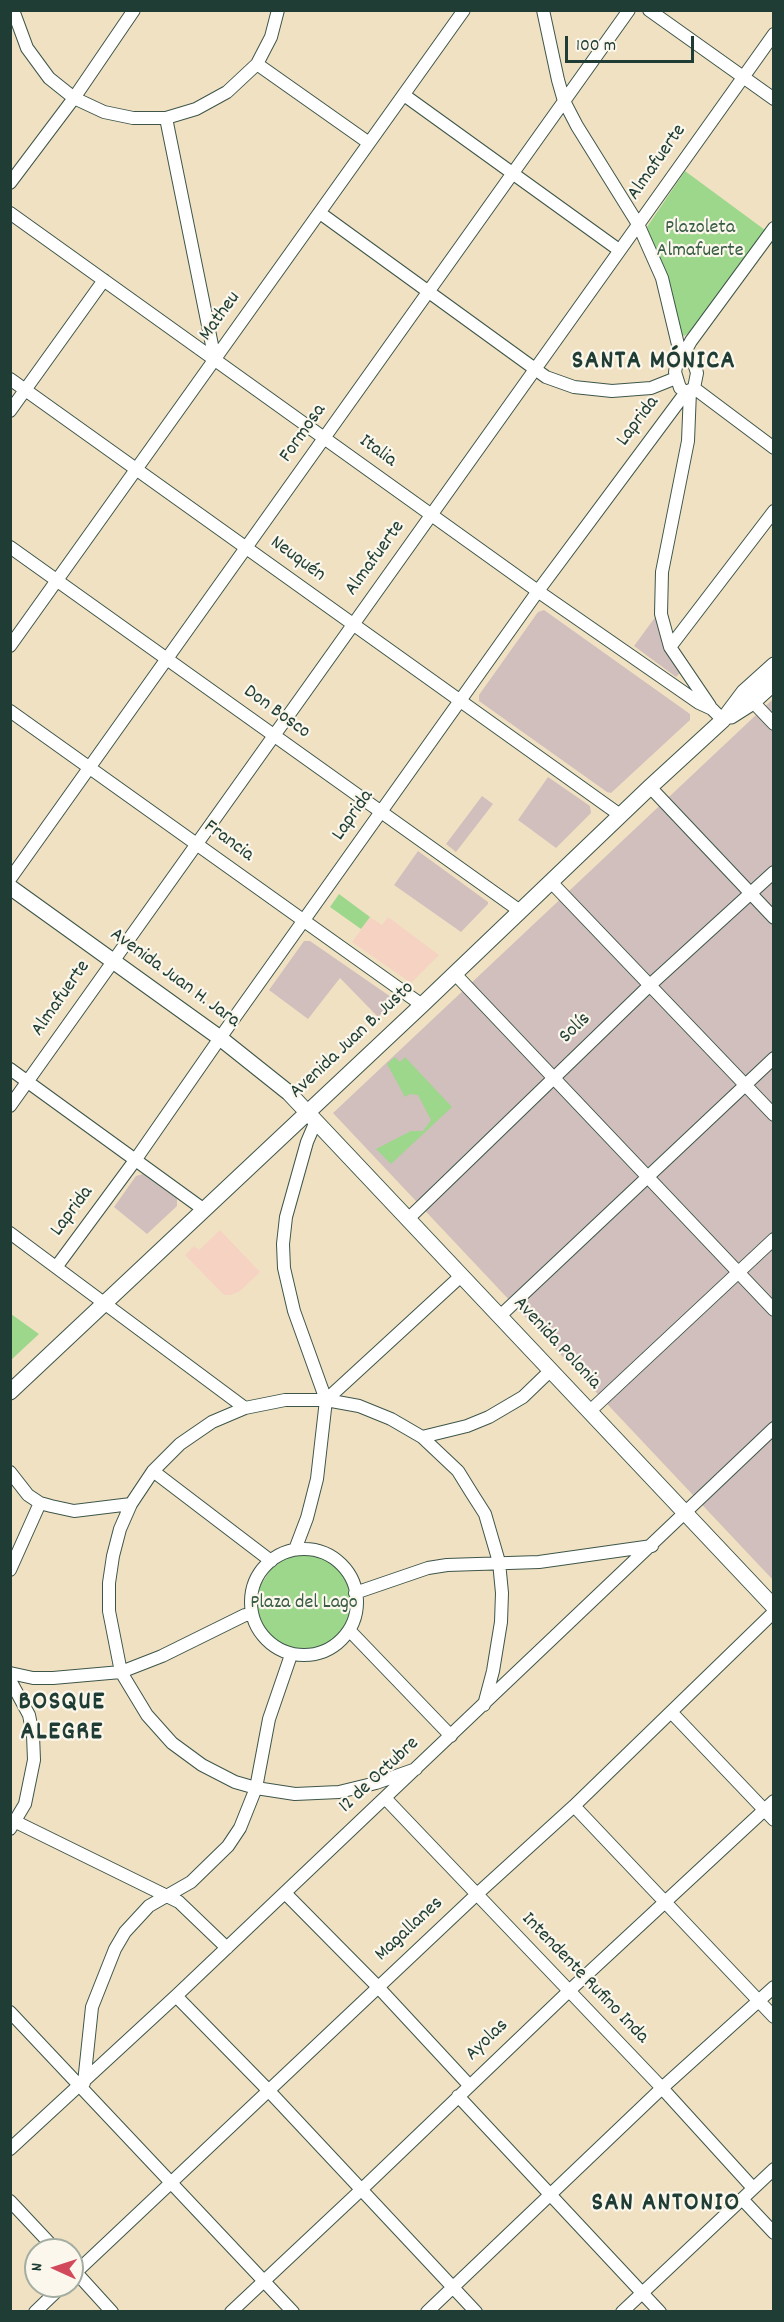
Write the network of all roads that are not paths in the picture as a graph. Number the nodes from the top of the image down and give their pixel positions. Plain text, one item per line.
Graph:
1 (13, 10) edge
2 (134, 10) edge
3 (278, 10) edge
4 (464, 10) edge
5 (543, 10) edge
6 (629, 10) edge
7 (649, 10) edge
8 (774, 34) edge
9 (257, 64) junction
10 (743, 77) junction
11 (404, 95) junction
12 (74, 98) junction
13 (774, 99) edge
14 (564, 101) junction
15 (166, 118) junction
16 (369, 143) junction
17 (513, 174) junction
18 (10, 183) edge
19 (10, 213) edge
20 (320, 213) junction
21 (638, 224) junction
22 (774, 228) edge
23 (619, 250) junction
24 (104, 280) junction
25 (429, 292) junction
26 (682, 353) junction
27 (215, 360) junction
28 (535, 369) junction
29 (676, 378) junction
30 (10, 379) edge
31 (26, 390) junction
32 (690, 390) junction
33 (10, 411) edge
34 (325, 438) junction
35 (774, 448) edge
36 (137, 470) junction
37 (774, 511) edge
38 (431, 514) junction
39 (10, 547) edge
40 (246, 548) junction
41 (57, 580) junction
42 (538, 591) junction
43 (353, 624) junction
44 (10, 646) edge
45 (670, 647) junction
46 (167, 659) junction
47 (774, 664) edge
48 (774, 683) edge
49 (460, 701) junction
50 (753, 702) junction
51 (10, 711) edge
52 (718, 715) junction
53 (774, 724) edge
54 (274, 735) junction
55 (90, 768) junction
56 (650, 787) junction
57 (381, 812) junction
58 (620, 815) junction
59 (196, 844) junction
60 (774, 872) edge
61 (10, 879) edge
62 (551, 882) junction
63 (10, 887) edge
64 (750, 893) junction
65 (520, 911) junction
66 (774, 918) edge
67 (303, 920) junction
68 (113, 960) junction
69 (455, 974) junction
70 (650, 985) junction
71 (422, 1005) junction
72 (220, 1038) junction
73 (774, 1058) edge
74 (10, 1069) edge
75 (553, 1078) junction
76 (28, 1082) junction
77 (745, 1085) junction
78 (10, 1106) edge
79 (774, 1115) edge
80 (311, 1116) junction
81 (136, 1159) junction
82 (647, 1177) junction
83 (203, 1209) junction
84 (409, 1218) junction
85 (10, 1233) edge
86 (774, 1239) edge
87 (57, 1266) junction
88 (738, 1272) junction
89 (462, 1275) junction
90 (105, 1303) junction
91 (774, 1310) edge
92 (500, 1316) junction
93 (551, 1370) junction
94 (10, 1392) edge
95 (326, 1400) junction
96 (245, 1408) junction
97 (590, 1411) junction
98 (774, 1428) edge
99 (422, 1437) junction
100 (153, 1471) junction
101 (10, 1472) edge
102 (40, 1503) junction
103 (131, 1504) junction
104 (686, 1514) junction
105 (652, 1546) junction
106 (296, 1547) junction
107 (271, 1562) junction
108 (500, 1562) junction
109 (10, 1570) edge
110 (355, 1593) junction
111 (774, 1607) edge
112 (774, 1612) edge
113 (252, 1614) junction
114 (349, 1630) junction
115 (291, 1655) junction
116 (121, 1672) junction
117 (10, 1673) edge
118 (10, 1680) edge
119 (484, 1705) junction
120 (672, 1713) junction
121 (451, 1736) junction
122 (416, 1769) junction
123 (256, 1788) junction
124 (385, 1798) junction
125 (769, 1805) edge
126 (574, 1806) junction
127 (774, 1820) edge
128 (13, 1826) edge
129 (285, 1893) junction
130 (168, 1895) junction
131 (476, 1895) junction
132 (665, 1902) junction
133 (227, 1948) junction
134 (378, 1987) junction
135 (774, 1987) edge
136 (569, 1991) junction
137 (176, 1996) junction
138 (758, 2002) junction
139 (10, 2013) edge
140 (774, 2017) edge
141 (82, 2084) junction
142 (469, 2085) junction
143 (662, 2088) junction
144 (269, 2091) junction
145 (458, 2096) junction
146 (10, 2149) edge
147 (774, 2169) edge
148 (171, 2183) junction
149 (753, 2188) junction
150 (362, 2189) junction
151 (551, 2195) junction
152 (742, 2199) junction
153 (10, 2202) edge
154 (774, 2233) edge
155 (44, 2238) edge
156 (84, 2262) edge
157 (264, 2281) junction
158 (84, 2283) edge
159 (453, 2287) junction
160 (642, 2293) junction
161 (50, 2298) edge
162 (35, 2312) edge
163 (112, 2312) edge
164 (231, 2312) edge
165 (293, 2312) edge
166 (427, 2312) edge
167 (476, 2312) edge
168 (622, 2312) edge
169 (660, 2312) edge

1 - 12 street
2 - 12 street
3 - 9 street
4 - 11 street, Matheu
5 - 14 street
6 - 14 street, Formosa
7 - 10 street
8 - 10 street, Almafuerte
9 - 15 street
9 - 16 street
10 - 13 street
10 - 21 street, Almafuerte
11 - 16 street, Matheu
11 - 17 street
12 - 15 street
12 - 18 street
14 - 17 street, Formosa
14 - 21 street
15 - 27 street
16 - 20 street, Matheu
17 - 23 street
17 - 25 street, Formosa
19 - 24 street, Italia
20 - 25 street
20 - 27 street, Matheu
21 - 23 street, Almafuerte
21 - 26 street
22 - 26 street
23 - 28 street, Almafuerte
24 - 27 street, Italia
24 - 31 street
25 - 28 street
25 - 34 street, Formosa
26 - 29 street
26 - 32 street
27 - 34 street, Italia
27 - 36 street, Matheu
28 - 29 street
28 - 38 street, Almafuerte
29 - 32 street
30 - 31 street, Neuquén
31 - 33 street
31 - 36 street, Neuquén
32 - 35 street
32 - 42 street, Laprida
32 - 45 street
34 - 38 street, Italia
34 - 40 street, Formosa
36 - 40 street, Neuquén
36 - 41 street, Matheu
37 - 45 street
38 - 42 street, Italia
38 - 43 street, Almafuerte
39 - 41 street, Don Bosco
40 - 43 street, Neuquén
40 - 46 street, Formosa
41 - 44 street, Matheu
41 - 46 street, Don Bosco
42 - 49 street, Laprida
42 - 52 street, Italia
43 - 49 street, Neuquén
43 - 54 street, Almafuerte
45 - 52 street
46 - 54 street, Don Bosco
46 - 55 street, Formosa
47 - 52 main road, Avenida Juan B. Justo
48 - 50 main road, Avenida Juan B. Justo
49 - 57 street, Laprida
49 - 58 street, Neuquén
50 - 52 main road, Avenida Juan B. Justo
50 - 53 street
51 - 55 street, Francia
52 - 56 main road, Avenida Juan B. Justo
54 - 57 street, Don Bosco
54 - 59 street, Almafuerte
55 - 59 street, Francia
55 - 61 street, Formosa
56 - 58 main road, Avenida Juan B. Justo
56 - 64 street
57 - 65 street, Don Bosco
57 - 67 street, Laprida
58 - 62 main road, Avenida Juan B. Justo
59 - 67 street, Francia
59 - 68 street, Almafuerte
60 - 64 street, Solís
62 - 65 main road, Avenida Juan B. Justo
62 - 70 street
63 - 68 main road, Avenida Juan H. Jara
64 - 66 street
64 - 70 street, Solís
65 - 69 main road, Avenida Juan B. Justo
67 - 71 street, Francia
67 - 72 street, Laprida
68 - 72 main road, Avenida Juan H. Jara
68 - 76 street, Almafuerte
69 - 71 main road, Avenida Juan B. Justo
69 - 75 street
70 - 75 street, Solís
70 - 77 street
71 - 80 main road, Avenida Juan B. Justo
72 - 80 main road, Avenida Juan H. Jara
72 - 81 street, Laprida
73 - 77 street
74 - 76 street
75 - 82 street
75 - 84 street, Solís
76 - 78 street, Almafuerte
76 - 81 street
77 - 79 street
77 - 82 street
80 - 83 main road, Avenida Juan B. Justo
80 - 84 main road, Avenida Polonia
80 - 95 street
81 - 83 street
81 - 87 street, Laprida
82 - 88 street
82 - 92 street
83 - 90 main road, Avenida Juan B. Justo
84 - 89 main road, Avenida Polonia
85 - 87 street
86 - 88 street
87 - 90 street
88 - 91 street
88 - 97 street
89 - 92 main road, Avenida Polonia
89 - 95 street
90 - 94 main road, Avenida Juan B. Justo
90 - 96 street
92 - 93 main road, Avenida Polonia
93 - 97 main road, Avenida Polonia
93 - 99 street
95 - 96 street
95 - 99 street
95 - 106 street
96 - 100 street
97 - 104 main road, Avenida Polonia
98 - 104 street, 12 de Octubre
99 - 108 street
100 - 103 street
100 - 107 street
101 - 102 street
102 - 103 street
102 - 109 street
103 - 116 street
104 - 105 street, 12 de Octubre
104 - 111 main road, Avenida Polonia
105 - 108 street
105 - 119 street, 12 de Octubre
106 - 107 street
106 - 110 street
107 - 113 street
108 - 110 street
108 - 119 street
110 - 114 street
112 - 120 street, Magallanes
113 - 115 street
113 - 116 street
114 - 115 street
114 - 121 street
115 - 123 street
116 - 117 street
116 - 123 street
118 - 128 street
119 - 121 street, 12 de Octubre
120 - 125 street
120 - 126 street, Magallanes
121 - 122 street, 12 de Octubre
122 - 123 street
122 - 124 street, 12 de Octubre
123 - 130 street
124 - 129 street, 12 de Octubre
124 - 131 street, Intendente Rufino Inda
125 - 127 street
125 - 132 street, Ayolas
126 - 131 street, Magallanes
126 - 132 street
128 - 130 street
129 - 133 street, 12 de Octubre
129 - 134 street
130 - 133 street
130 - 141 street
131 - 134 street, Magallanes
131 - 136 street, Intendente Rufino Inda
132 - 136 street, Ayolas
132 - 138 street
133 - 137 street, 12 de Octubre
134 - 142 street
134 - 144 street, Magallanes
135 - 138 street
136 - 142 street, Ayolas
136 - 143 street, Intendente Rufino Inda
137 - 141 street, 12 de Octubre
137 - 144 street
138 - 140 street
138 - 143 street
139 - 141 street
141 - 146 street, 12 de Octubre
141 - 148 street
142 - 145 street, Ayolas
143 - 149 street, Intendente Rufino Inda
143 - 151 street
144 - 148 street, Magallanes
144 - 150 street
145 - 150 street, Ayolas
145 - 151 street
147 - 149 street
148 - 156 street, Magallanes
148 - 157 street
149 - 152 street
150 - 157 street, Ayolas
150 - 159 street
151 - 159 street
151 - 160 street
152 - 154 street
152 - 160 street
153 - 155 street
157 - 164 street, Ayolas
157 - 165 street
158 - 163 street
159 - 166 street
159 - 167 street
160 - 168 street
160 - 169 street
161 - 162 street

